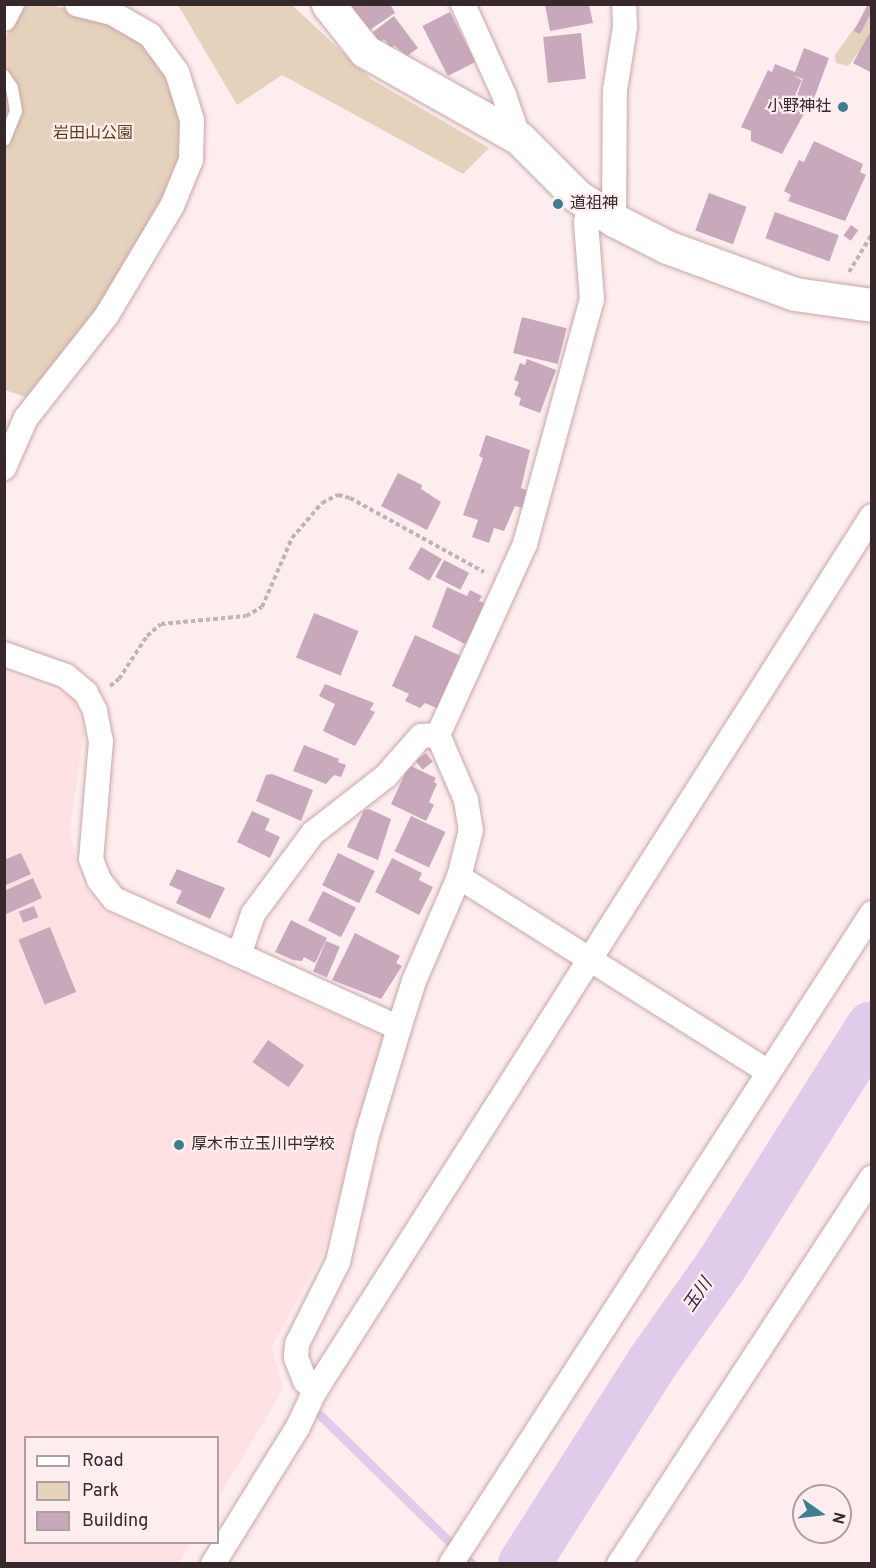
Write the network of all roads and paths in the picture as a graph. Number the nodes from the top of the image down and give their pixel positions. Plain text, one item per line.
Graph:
1 (12, 4) edge
2 (77, 4) edge
3 (328, 4) edge
4 (463, 4) edge
5 (624, 4) edge
6 (4, 19) edge
7 (4, 76) edge
8 (519, 138) junction
9 (4, 140) edge
10 (602, 212) junction
11 (872, 234) edge
12 (864, 304) edge
13 (4, 468) edge
14 (872, 516) edge
15 (507, 585) junction
16 (4, 654) edge
17 (91, 701) junction
18 (438, 735) junction
19 (459, 877) junction
20 (872, 913) edge
21 (239, 955) junction
22 (590, 958) junction
23 (399, 1028) junction
24 (767, 1071) junction
25 (872, 1178) edge
26 (315, 1391) junction
27 (213, 1563) edge
28 (451, 1563) edge
29 (619, 1563) edge

1 - 6 street
2 - 13 street
3 - 8 street
4 - 8 street
5 - 10 street
7 - 9 lane
8 - 10 street
10 - 12 street
10 - 15 street
11 - 12 path
14 - 22 street
15 - 17 path
15 - 18 street
16 - 17 street
17 - 21 street
18 - 19 street
18 - 21 street
19 - 22 street
19 - 23 street
20 - 24 street
21 - 23 street
22 - 24 street
22 - 26 street
23 - 26 street
24 - 28 street
25 - 29 street
26 - 27 street

